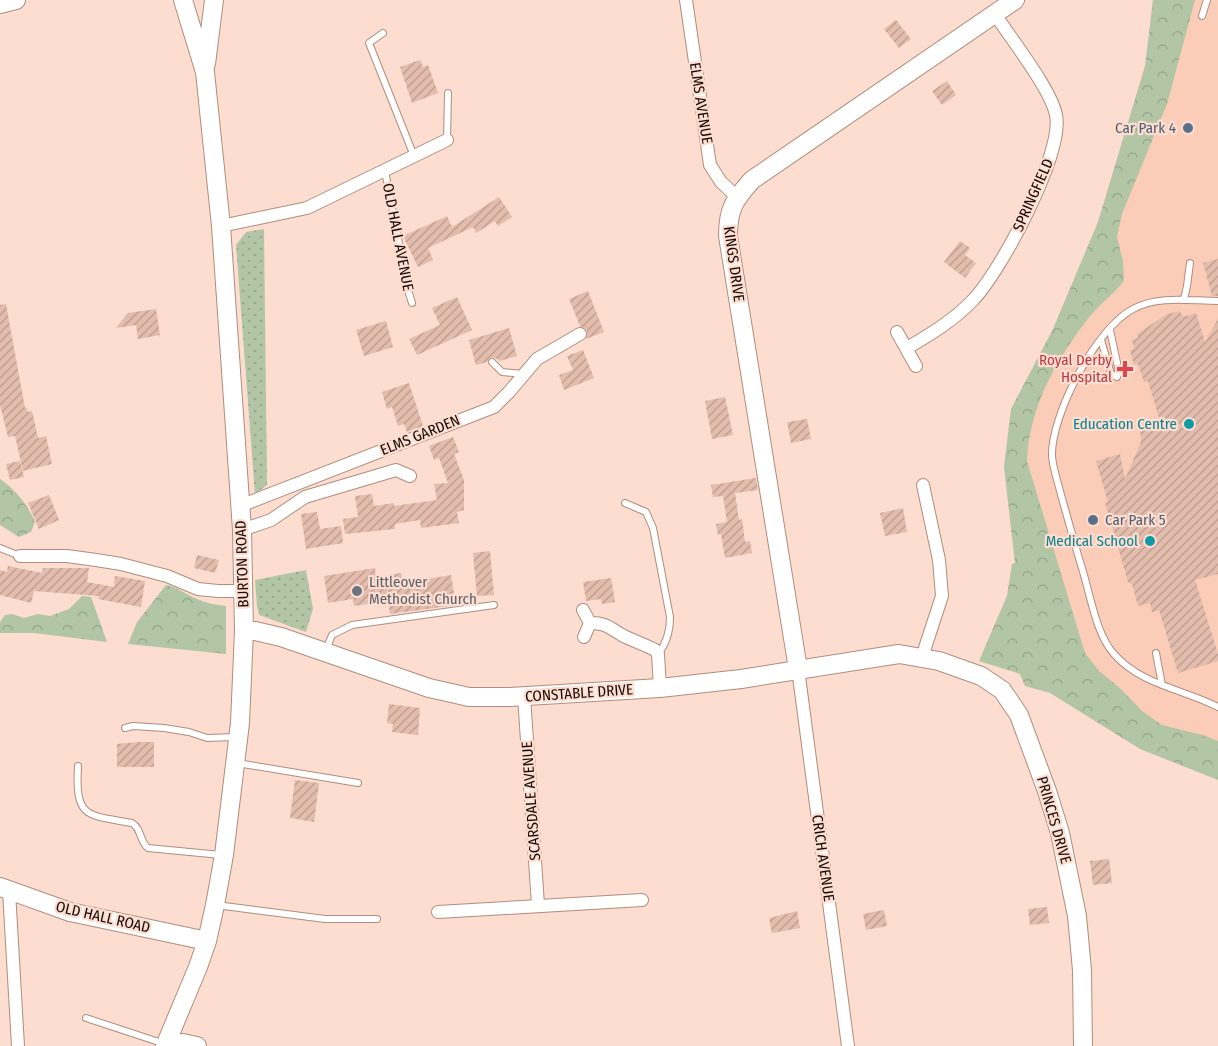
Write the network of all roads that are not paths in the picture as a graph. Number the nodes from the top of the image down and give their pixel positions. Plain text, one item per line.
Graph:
1 (16, 0) edge
2 (183, 0) edge
3 (214, 0) edge
4 (686, 0) edge
5 (1016, 0) edge
6 (1207, 0) edge
7 (0, 4) edge
8 (995, 14) junction
9 (1202, 16) dead end
10 (383, 33) dead end
11 (205, 72) junction
12 (448, 93) dead end
13 (447, 140) joint
14 (414, 156) junction
15 (385, 171) junction
16 (737, 197) junction
17 (221, 226) junction
18 (1190, 263) dead end
19 (1184, 299) junction
20 (1218, 300) edge
21 (412, 303) dead end
22 (1110, 330) junction
23 (897, 332) dead end
24 (580, 333) dead end
25 (1101, 340) junction
26 (907, 348) junction
27 (492, 362) dead end
28 (916, 366) dead end
29 (524, 374) junction
30 (410, 476) dead end
31 (923, 484) dead end
32 (625, 503) dead end
33 (240, 506) junction
34 (242, 530) junction
35 (0, 548) edge
36 (20, 556) joint
37 (243, 591) junction
38 (494, 605) dead end
39 (583, 610) dead end
40 (590, 623) junction
41 (244, 631) junction
42 (584, 637) dead end
43 (325, 652) junction
44 (1156, 653) dead end
45 (658, 654) junction
46 (922, 657) junction
47 (798, 669) junction
48 (1162, 685) junction
49 (660, 688) junction
50 (524, 696) junction
51 (1218, 707) edge
52 (125, 728) dead end
53 (238, 737) junction
54 (236, 762) junction
55 (78, 766) dead end
56 (358, 783) dead end
57 (224, 855) junction
58 (5, 889) edge
59 (642, 900) dead end
60 (215, 905) junction
61 (537, 905) junction
62 (438, 912) dead end
63 (377, 919) dead end
64 (207, 940) junction
65 (86, 1018) dead end
66 (166, 1043) edge
67 (18, 1046) edge
68 (197, 1046) edge
69 (848, 1046) edge
70 (1083, 1046) edge

1 - 7 street
2 - 11 street, BURTON ROAD
3 - 11 street, BURTON ROAD
4 - 16 street, ELMS AVENUE
5 - 8 street, KINGS DRIVE
6 - 9 lane
8 - 16 street, KINGS DRIVE
8 - 26 street, SPRINGFIELD
10 - 14 lane
11 - 17 street, BURTON ROAD
12 - 13 lane
13 - 14 street, OLD HALL AVENUE
14 - 15 street, OLD HALL AVENUE
15 - 17 street, OLD HALL AVENUE
15 - 21 lane, OLD HALL AVENUE
16 - 47 street, KINGS DRIVE
17 - 33 street, BURTON ROAD
18 - 19 lane
19 - 20 lane
19 - 22 lane
22 - 25 lane
22 - 25 lane
23 - 26 street
24 - 29 street, ELMS GARDEN
25 - 48 lane
26 - 28 street
27 - 29 lane
29 - 33 street, ELMS GARDEN
30 - 34 street
31 - 46 street
32 - 45 lane
33 - 34 street, BURTON ROAD
34 - 37 street, BURTON ROAD
35 - 36 lane
36 - 37 street
37 - 41 street, BURTON ROAD
38 - 43 lane
39 - 40 street
40 - 42 street
40 - 45 street
41 - 43 street, CONSTABLE DRIVE
41 - 53 street, BURTON ROAD
43 - 50 street, CONSTABLE DRIVE
44 - 48 lane
45 - 49 street
46 - 47 street, CONSTABLE DRIVE
46 - 70 street, PRINCES DRIVE
47 - 49 street, CONSTABLE DRIVE
47 - 69 street, CRICH AVENUE
48 - 51 lane
49 - 50 street, CONSTABLE DRIVE
50 - 61 street, SCARSDALE AVENUE
52 - 53 lane
53 - 54 street, BURTON ROAD
54 - 56 lane
54 - 57 street, BURTON ROAD
55 - 57 lane
57 - 60 street, BURTON ROAD
58 - 64 street, OLD HALL ROAD
58 - 67 street
59 - 61 street
60 - 63 lane
60 - 64 street, BURTON ROAD
61 - 62 street
64 - 66 street, BURTON ROAD
65 - 66 lane
66 - 68 street

